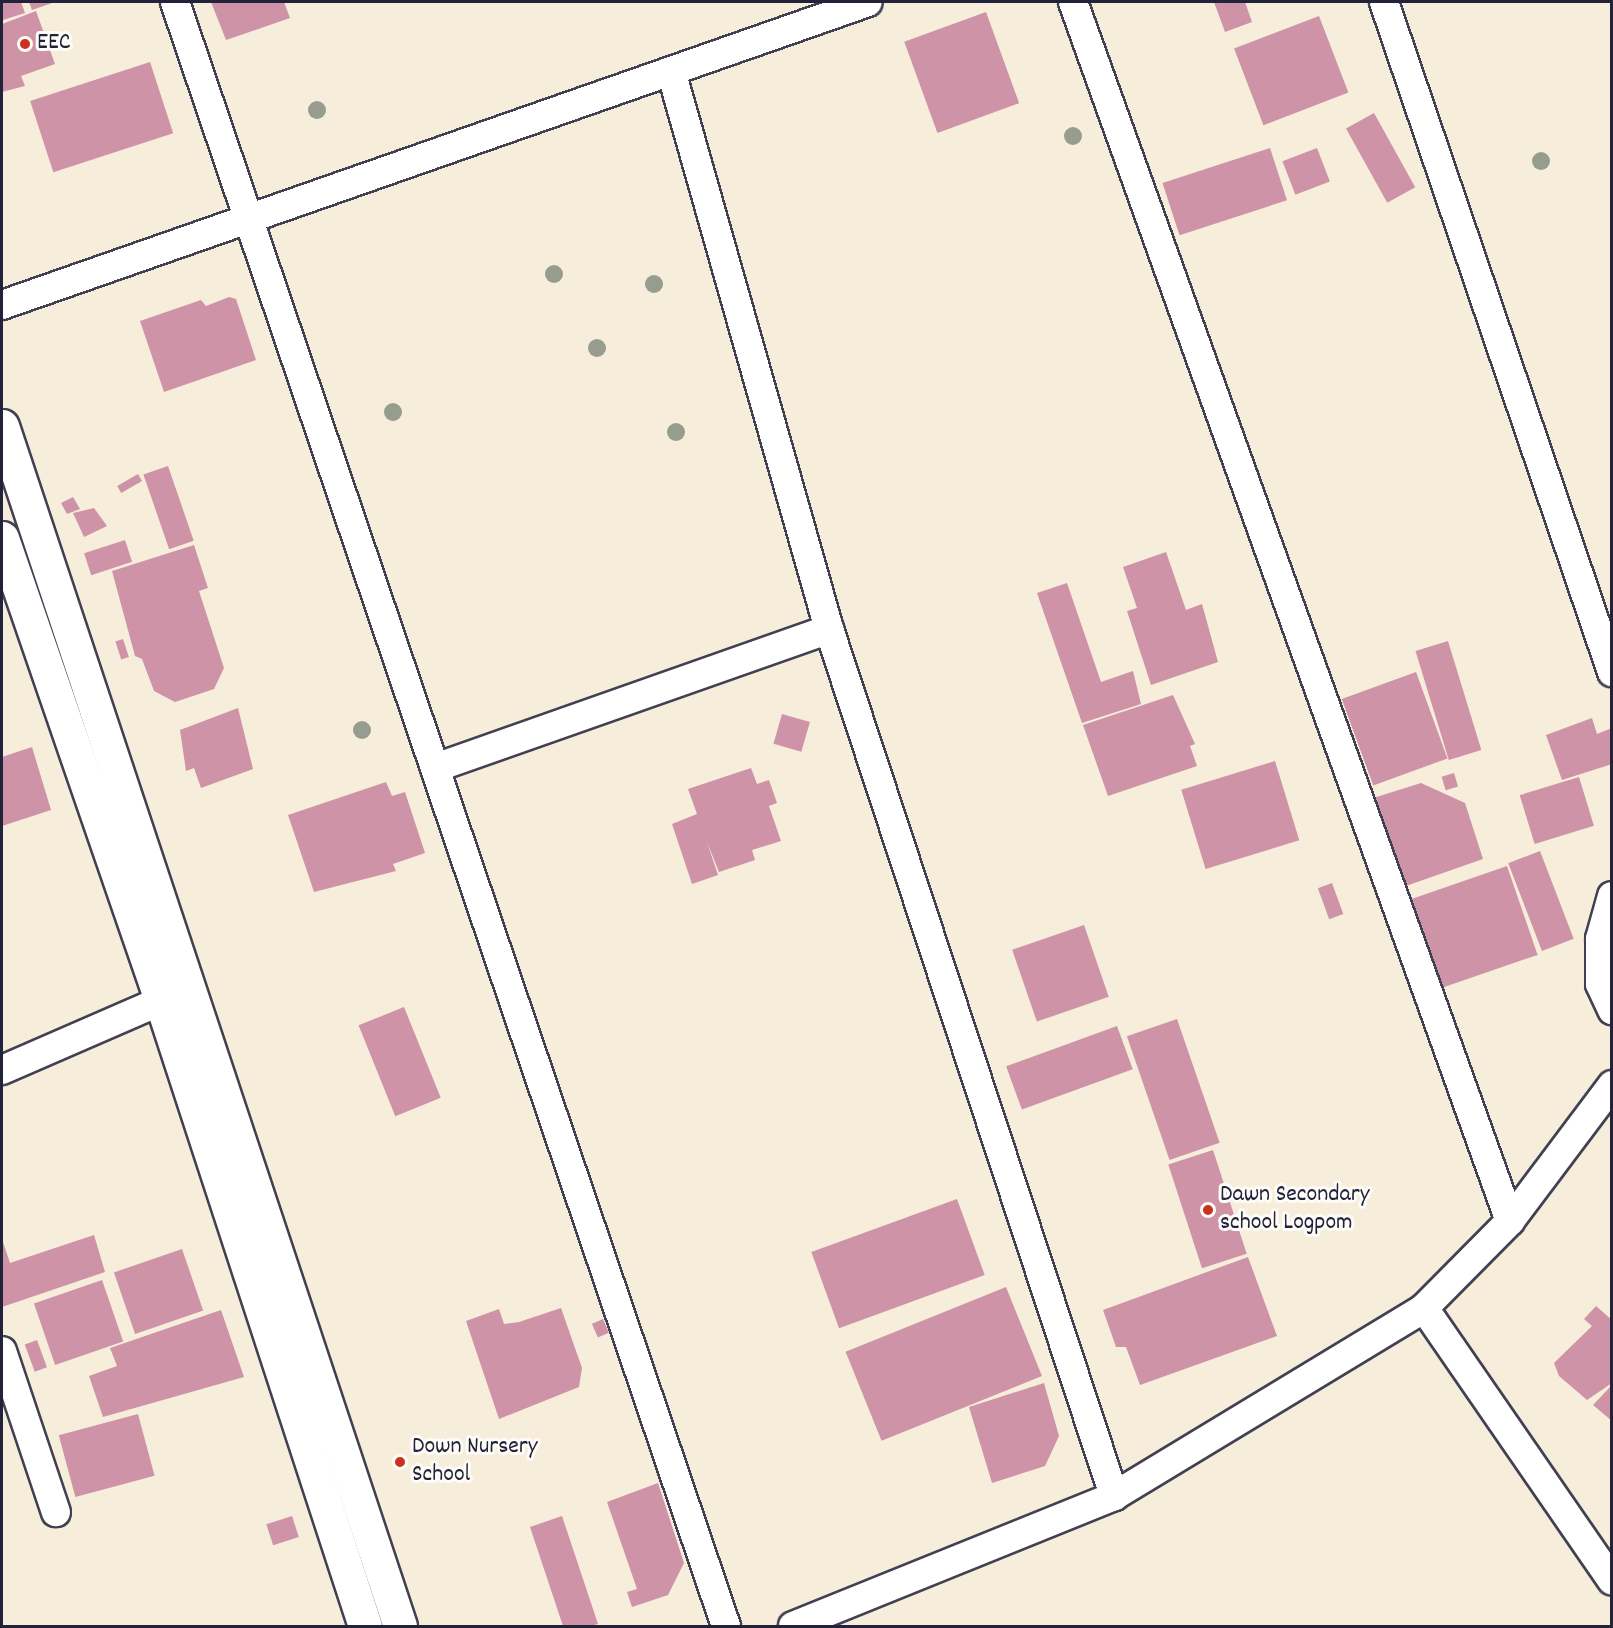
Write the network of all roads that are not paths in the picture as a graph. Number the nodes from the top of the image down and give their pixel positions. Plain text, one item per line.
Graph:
1 (175, 2) edge
2 (868, 2) edge
3 (1073, 2) edge
4 (1384, 2) edge
5 (671, 70) junction
6 (249, 219) junction
7 (2, 305) edge
8 (2, 426) edge
9 (2, 538) edge
10 (829, 629) junction
11 (1611, 672) edge
12 (435, 768) junction
13 (1611, 896) edge
14 (191, 988) junction
15 (161, 1002) junction
16 (1611, 1010) edge
17 (2, 1070) edge
18 (1611, 1085) edge
19 (1510, 1221) junction
20 (1425, 1308) junction
21 (2, 1351) edge
22 (1114, 1496) junction
23 (56, 1512) dead end
24 (1611, 1581) edge
25 (365, 1626) edge
26 (400, 1626) edge
27 (726, 1626) edge
28 (793, 1626) edge

1 - 6 street
2 - 5 street
3 - 19 street
4 - 11 street
5 - 6 street
5 - 10 street
6 - 7 street
6 - 12 street
8 - 14 main road
9 - 15 main road
10 - 12 street
10 - 22 street
12 - 27 street
13 - 16 street
14 - 15 street
14 - 26 main road
15 - 17 street
15 - 25 main road
18 - 19 street
19 - 20 street
20 - 22 street
20 - 24 street
21 - 23 street
22 - 28 street

